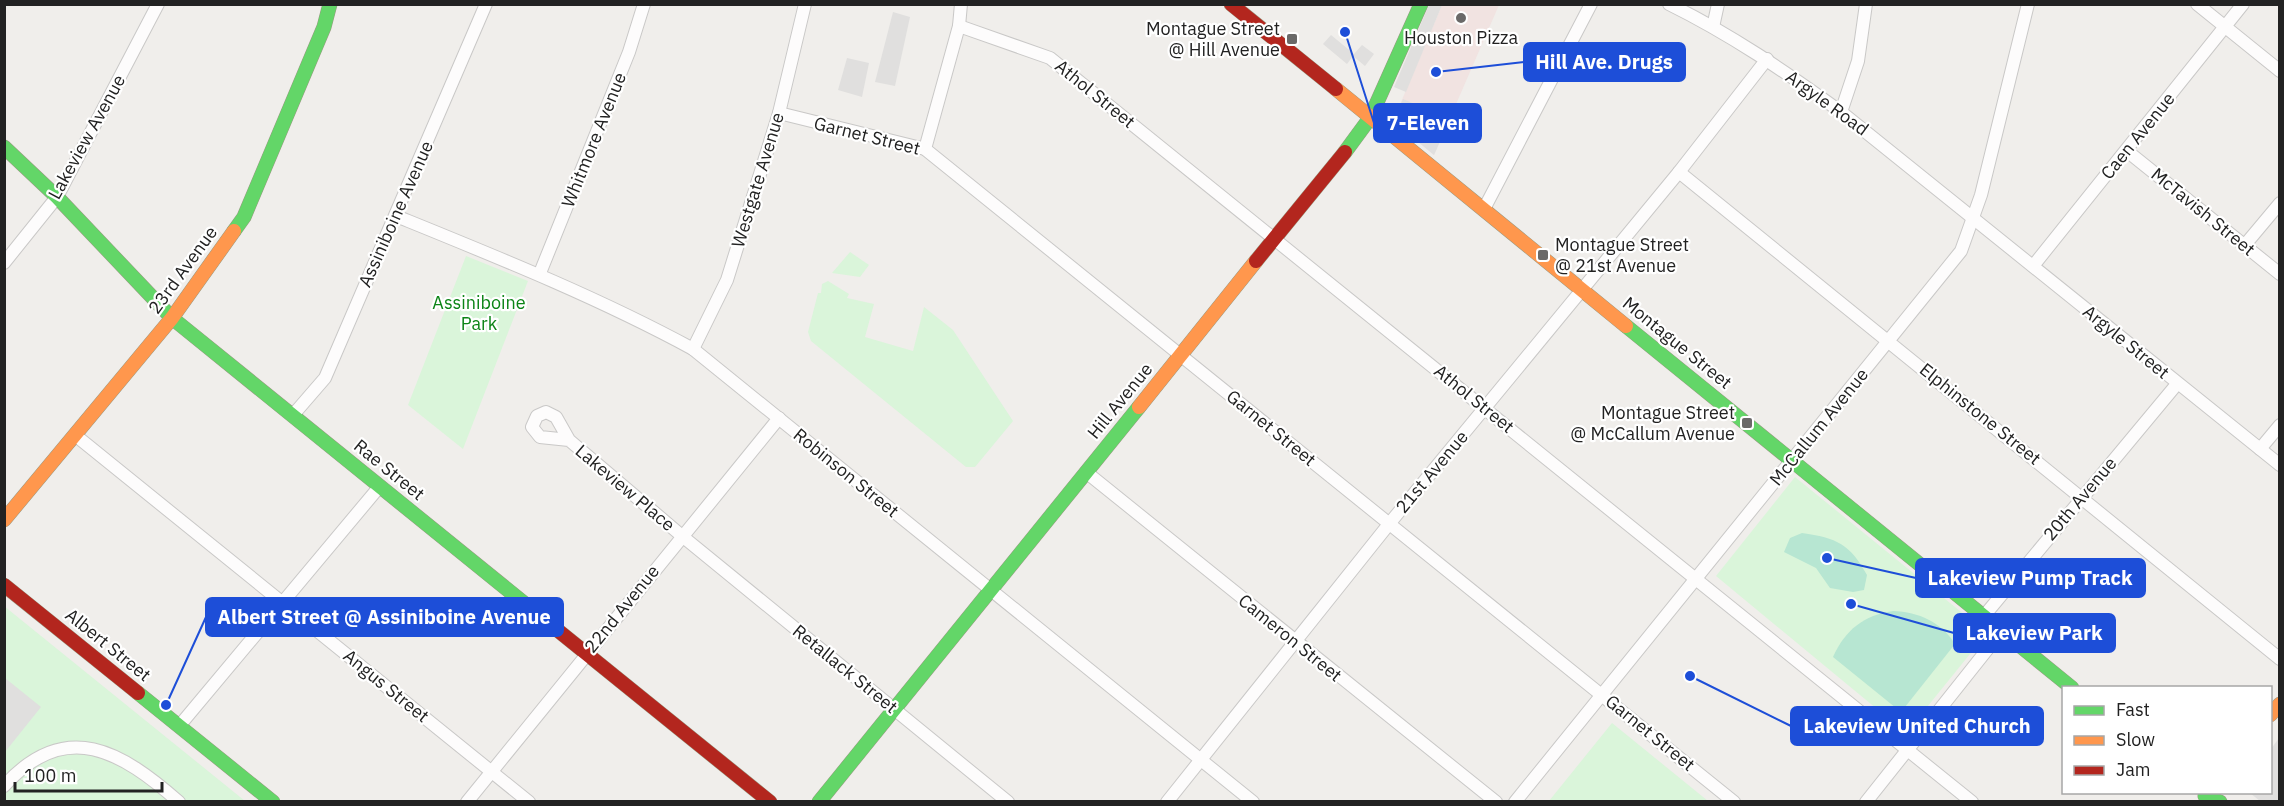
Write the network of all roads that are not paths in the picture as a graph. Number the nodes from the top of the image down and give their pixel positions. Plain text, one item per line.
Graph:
1 (159, 4) edge
2 (330, 4) edge
3 (486, 4) edge
4 (644, 4) edge
5 (805, 4) edge
6 (961, 4) edge
7 (1231, 4) edge
8 (1421, 4) edge
9 (1591, 4) edge
10 (1669, 4) edge
11 (1718, 4) edge
12 (1866, 4) edge
13 (2028, 4) edge
14 (2198, 4) edge
15 (2243, 4) edge
16 (959, 26) junction
17 (1713, 27) junction
18 (2225, 27) junction
19 (1767, 59) junction
20 (2280, 71) edge
21 (1841, 112) junction
22 (779, 113) junction
23 (1370, 118) junction
24 (4, 147) edge
25 (925, 149) junction
26 (2127, 151) junction
27 (1679, 172) junction
28 (57, 197) junction
29 (2280, 203) edge
30 (1484, 209) junction
31 (396, 216) junction
32 (1974, 217) junction
33 (1275, 238) junction
34 (2244, 246) junction
35 (4, 263) edge
36 (2033, 266) junction
37 (540, 273) junction
38 (2280, 274) edge
39 (1581, 289) junction
40 (172, 318) junction
41 (1888, 340) junction
42 (693, 349) junction
43 (1180, 355) junction
44 (2177, 384) junction
45 (1485, 408) junction
46 (293, 416) junction
47 (778, 418) junction
48 (2280, 425) edge
49 (75, 435) junction
50 (569, 440) dead end
51 (2260, 449) junction
52 (1792, 460) junction
53 (2280, 465) edge
54 (1086, 472) junction
55 (380, 486) junction
56 (2083, 497) junction
57 (4, 520) edge
58 (1389, 524) junction
59 (682, 536) junction
60 (1696, 579) junction
61 (4, 585) edge
62 (990, 590) junction
63 (280, 603) junction
64 (1984, 616) junction
65 (2002, 631) junction
66 (1295, 642) junction
67 (586, 653) junction
68 (2280, 659) edge
69 (2071, 686) edge
70 (1602, 694) junction
71 (894, 709) junction
72 (180, 725) junction
73 (1908, 749) junction
74 (1201, 759) junction
75 (492, 771) junction
76 (4, 786) edge
77 (2205, 797) edge
78 (179, 801) edge
79 (273, 801) edge
80 (466, 801) edge
81 (530, 801) edge
82 (771, 801) edge
83 (819, 801) edge
84 (1008, 801) edge
85 (1167, 801) edge
86 (1253, 801) edge
87 (1496, 801) edge
88 (1515, 801) edge
89 (1734, 801) edge
90 (1866, 801) edge
91 (1972, 801) edge
92 (2220, 801) edge

1 - 28 street, Lakeview Avenue
2 - 40 street, 23rd Avenue
3 - 31 street, Assiniboine Avenue
4 - 37 street, Whitmore Avenue
5 - 22 street, Westgate Avenue
6 - 16 street
7 - 23 street, Montague Street
8 - 23 street, Hill Avenue
9 - 30 street
10 - 17 street, Argyle Road
11 - 17 street
12 - 21 street
13 - 32 street, McCallum Avenue
14 - 18 street
15 - 18 street, Caen Avenue
16 - 25 street
16 - 33 street, Athol Street
17 - 19 street, Argyle Road
18 - 20 street
18 - 26 street, Caen Avenue
19 - 21 street, Argyle Road
19 - 27 street, 21st Avenue
21 - 32 street, Argyle Road
22 - 25 street, Garnet Street
22 - 42 street, Westgate Avenue
23 - 30 street, Montague Street
23 - 33 street, Hill Avenue
24 - 28 street, Rae Street
25 - 43 street, Garnet Street
26 - 34 street, McTavish Street
26 - 36 street, Caen Avenue
27 - 39 street, 21st Avenue
27 - 41 street, Elphinstone Street
28 - 35 street, Lakeview Avenue
28 - 40 street, Rae Street
29 - 34 street
30 - 39 street, Montague Street
31 - 37 street, Robinson Street
31 - 46 street, Assiniboine Avenue
32 - 36 street, Argyle Street
32 - 41 street, McCallum Avenue
33 - 43 street, Hill Avenue
33 - 45 street, Athol Street
34 - 38 street, McTavish Street
36 - 44 street, Argyle Street
37 - 42 street, Robinson Street
39 - 45 street, 21st Avenue
39 - 52 street, Montague Street
40 - 46 street, Rae Street
40 - 49 street, 23rd Avenue
41 - 52 street, McCallum Avenue
41 - 56 street, Elphinstone Street
42 - 47 street, Robinson Street
43 - 54 street, Hill Avenue
43 - 58 street, Garnet Street
44 - 51 street, Argyle Street
44 - 56 street, 20th Avenue
45 - 58 street, 21st Avenue
45 - 60 street, Athol Street
46 - 55 street, Rae Street
47 - 59 street, 22nd Avenue
47 - 62 street, Robinson Street
48 - 51 street
49 - 57 street, 23rd Avenue
49 - 63 street, Angus Street
50 - 59 street, Lakeview Place
51 - 53 street, Argyle Street
52 - 60 street, McCallum Avenue
52 - 64 street, Montague Street
54 - 62 street, Hill Avenue
54 - 66 street, Cameron Street
55 - 63 street
55 - 67 street, Rae Street
56 - 64 street, 20th Avenue
56 - 68 street, Elphinstone Street
58 - 66 street, 21st Avenue
58 - 70 street, Garnet Street
59 - 67 street, 22nd Avenue
59 - 71 street, Retallack Street
60 - 70 street, McCallum Avenue
60 - 73 street, Athol Street
61 - 72 street, Albert Street
62 - 71 street, Hill Avenue
62 - 74 street, Robinson Street
63 - 72 street
63 - 75 street, Angus Street
64 - 65 street, Montague Street
65 - 69 street, Montague Street
65 - 73 street
66 - 74 street, 21st Avenue
66 - 87 street, Cameron Street
67 - 75 street, 22nd Avenue
67 - 82 street, Rae Street
70 - 88 street, McCallum Avenue
70 - 89 street, Garnet Street
71 - 83 street, Hill Avenue
71 - 84 street, Retallack Street
72 - 79 street, Albert Street
73 - 90 street
73 - 91 street, Athol Street
74 - 85 street, 21st Avenue
74 - 86 street, Robinson Street
75 - 80 street, 22nd Avenue
75 - 81 street, Angus Street
76 - 78 street
77 - 92 street

